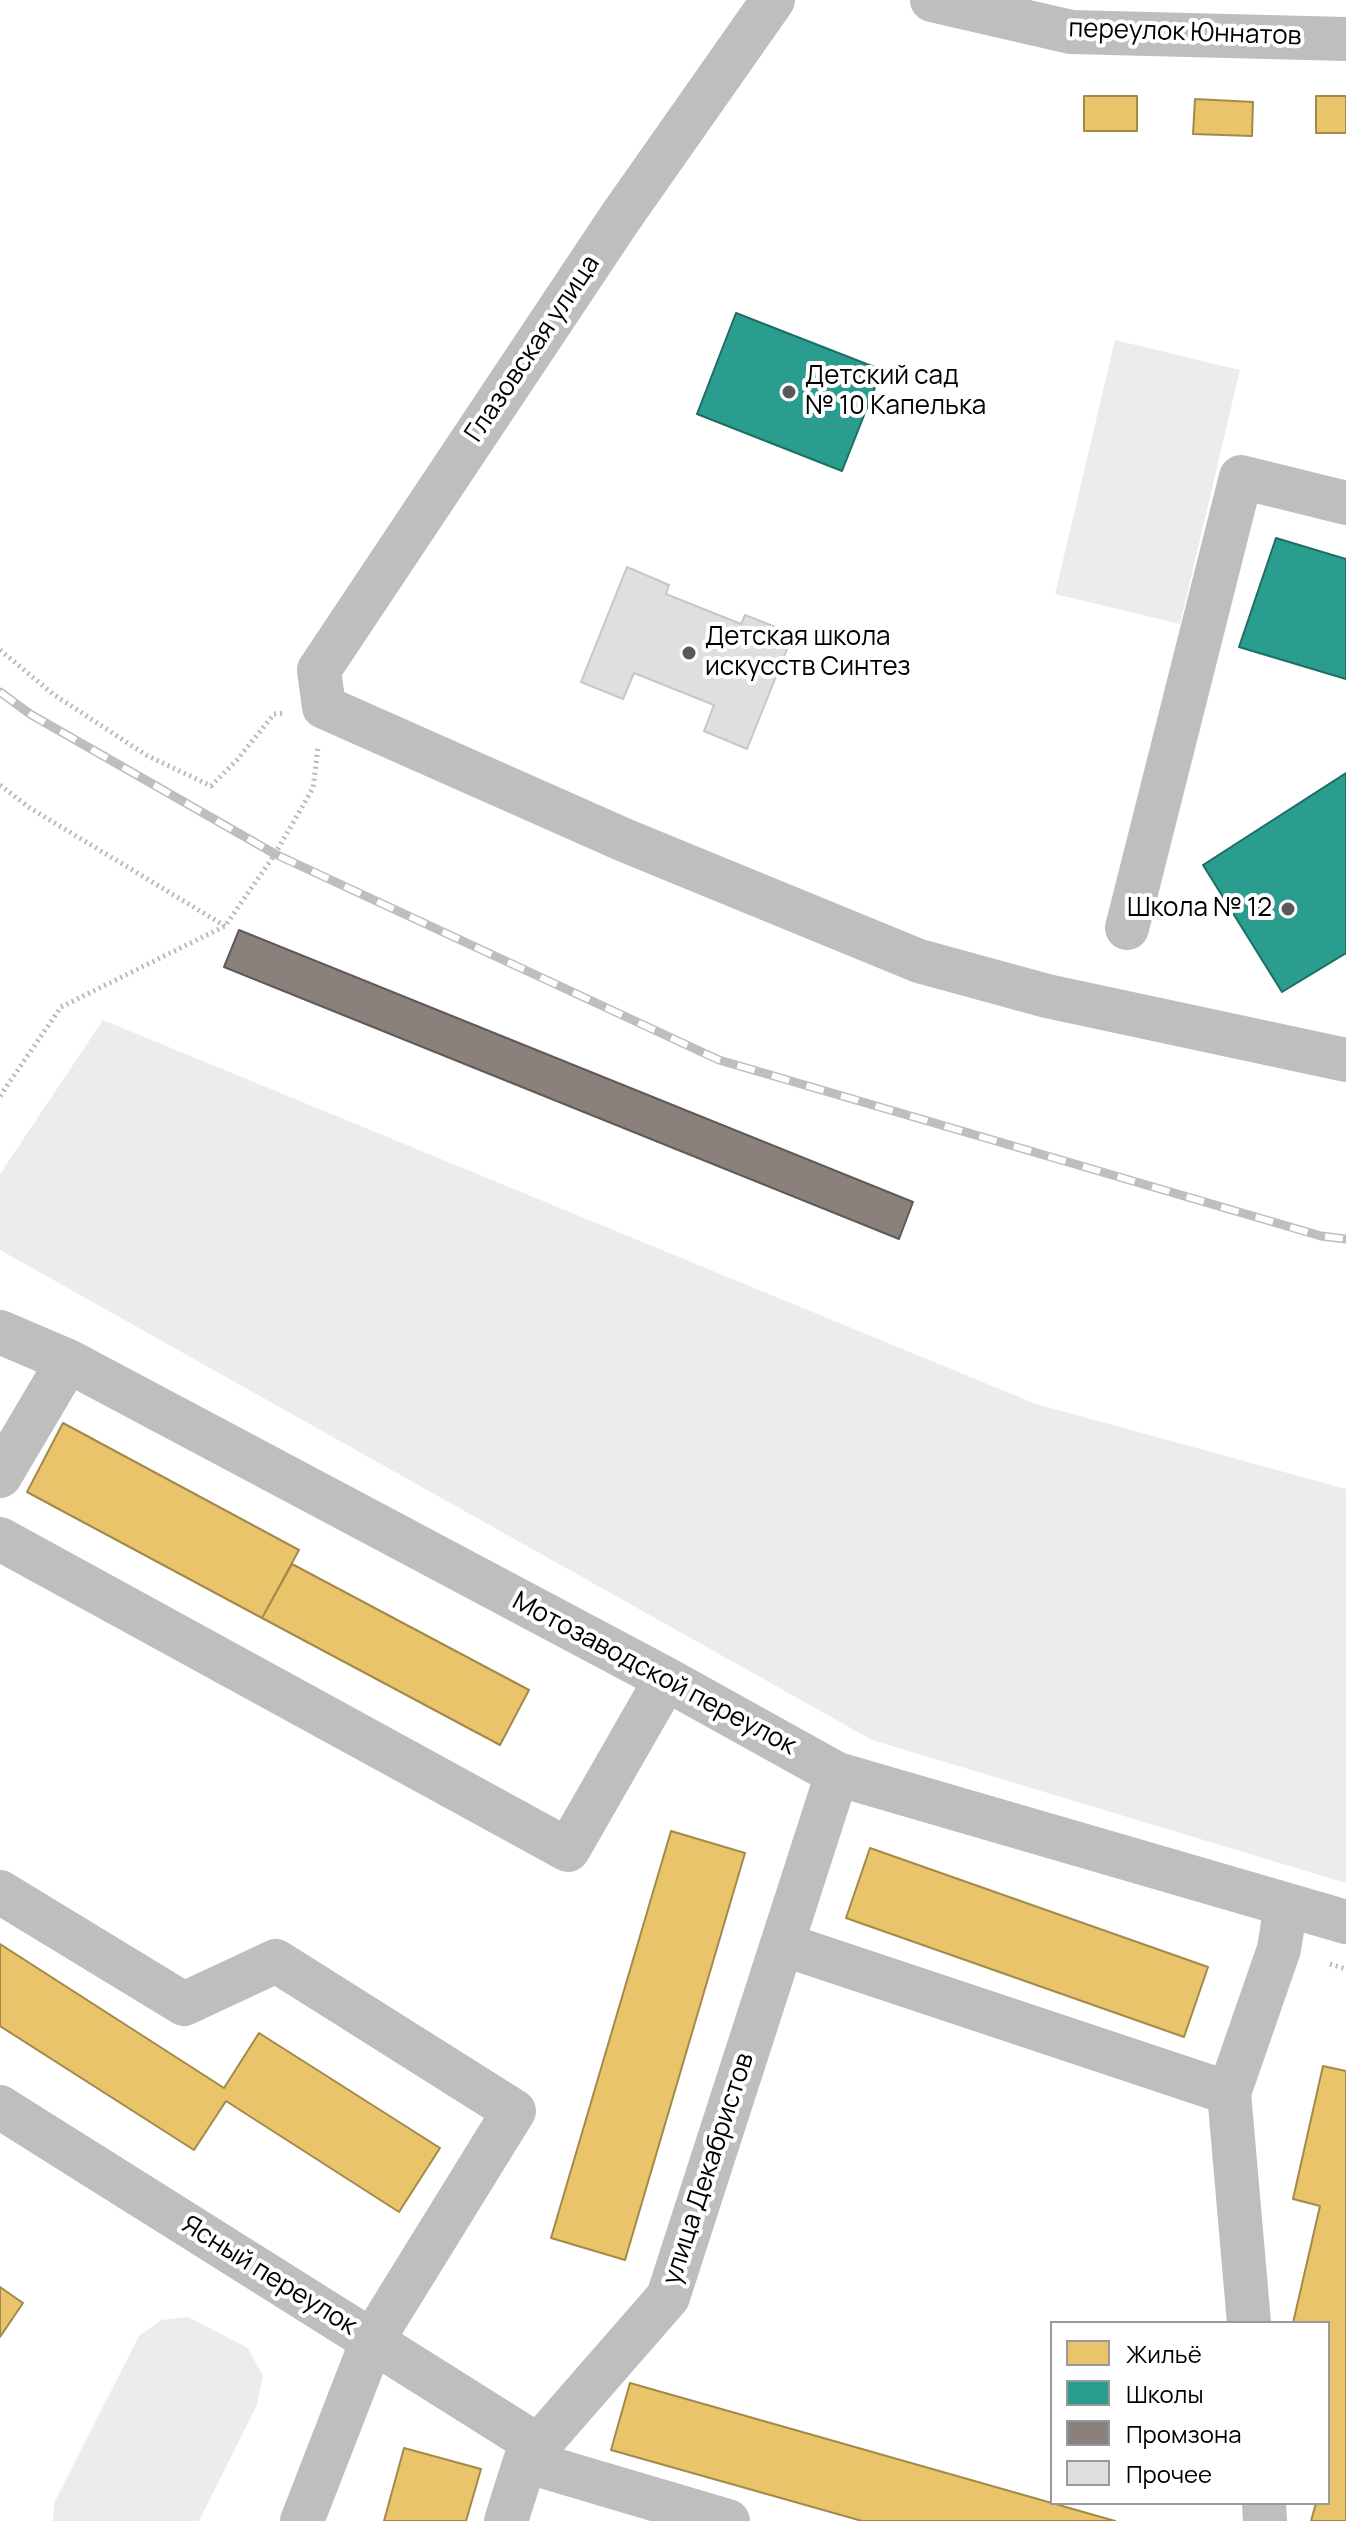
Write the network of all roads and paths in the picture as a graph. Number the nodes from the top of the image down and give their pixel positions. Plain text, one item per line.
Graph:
1 (773, 0) edge
2 (932, 0) edge
3 (1346, 39) edge
4 (1346, 503) edge
5 (0, 650) edge
6 (324, 707) junction
7 (0, 785) edge
8 (225, 926) junction
9 (1127, 928) dead end
10 (1346, 1060) edge
11 (0, 1096) edge
12 (0, 1332) edge
13 (68, 1361) junction
14 (0, 1476) edge
15 (0, 1539) edge
16 (666, 1679) junction
17 (837, 1774) junction
18 (0, 1892) edge
19 (1286, 1905) junction
20 (1346, 1922) edge
21 (782, 1944) junction
22 (1229, 2093) junction
23 (0, 2107) edge
24 (1249, 2321) edge
25 (372, 2341) junction
26 (532, 2453) junction
27 (302, 2521) edge
28 (506, 2521) edge
29 (728, 2521) edge

1 - 6 street, Глазовская улица
2 - 3 street, переулок Юннатов
4 - 9 street
5 - 6 path
6 - 8 path
6 - 10 street
7 - 8 path
8 - 11 path
12 - 13 street, Мотозаводской переулок
13 - 14 street
13 - 16 street, Мотозаводской переулок
15 - 16 street
16 - 17 street, Мотозаводской переулок
17 - 19 street, Мотозаводской переулок
17 - 21 street, улица Декабристов
18 - 25 street
19 - 20 street, Мотозаводской переулок
19 - 22 street
21 - 22 street
21 - 26 street, улица Декабристов
22 - 24 street
23 - 25 street, Ясный переулок
25 - 26 street, Ясный переулок
25 - 27 street
26 - 28 street, улица Декабристов
26 - 29 street, Ясный переулок

